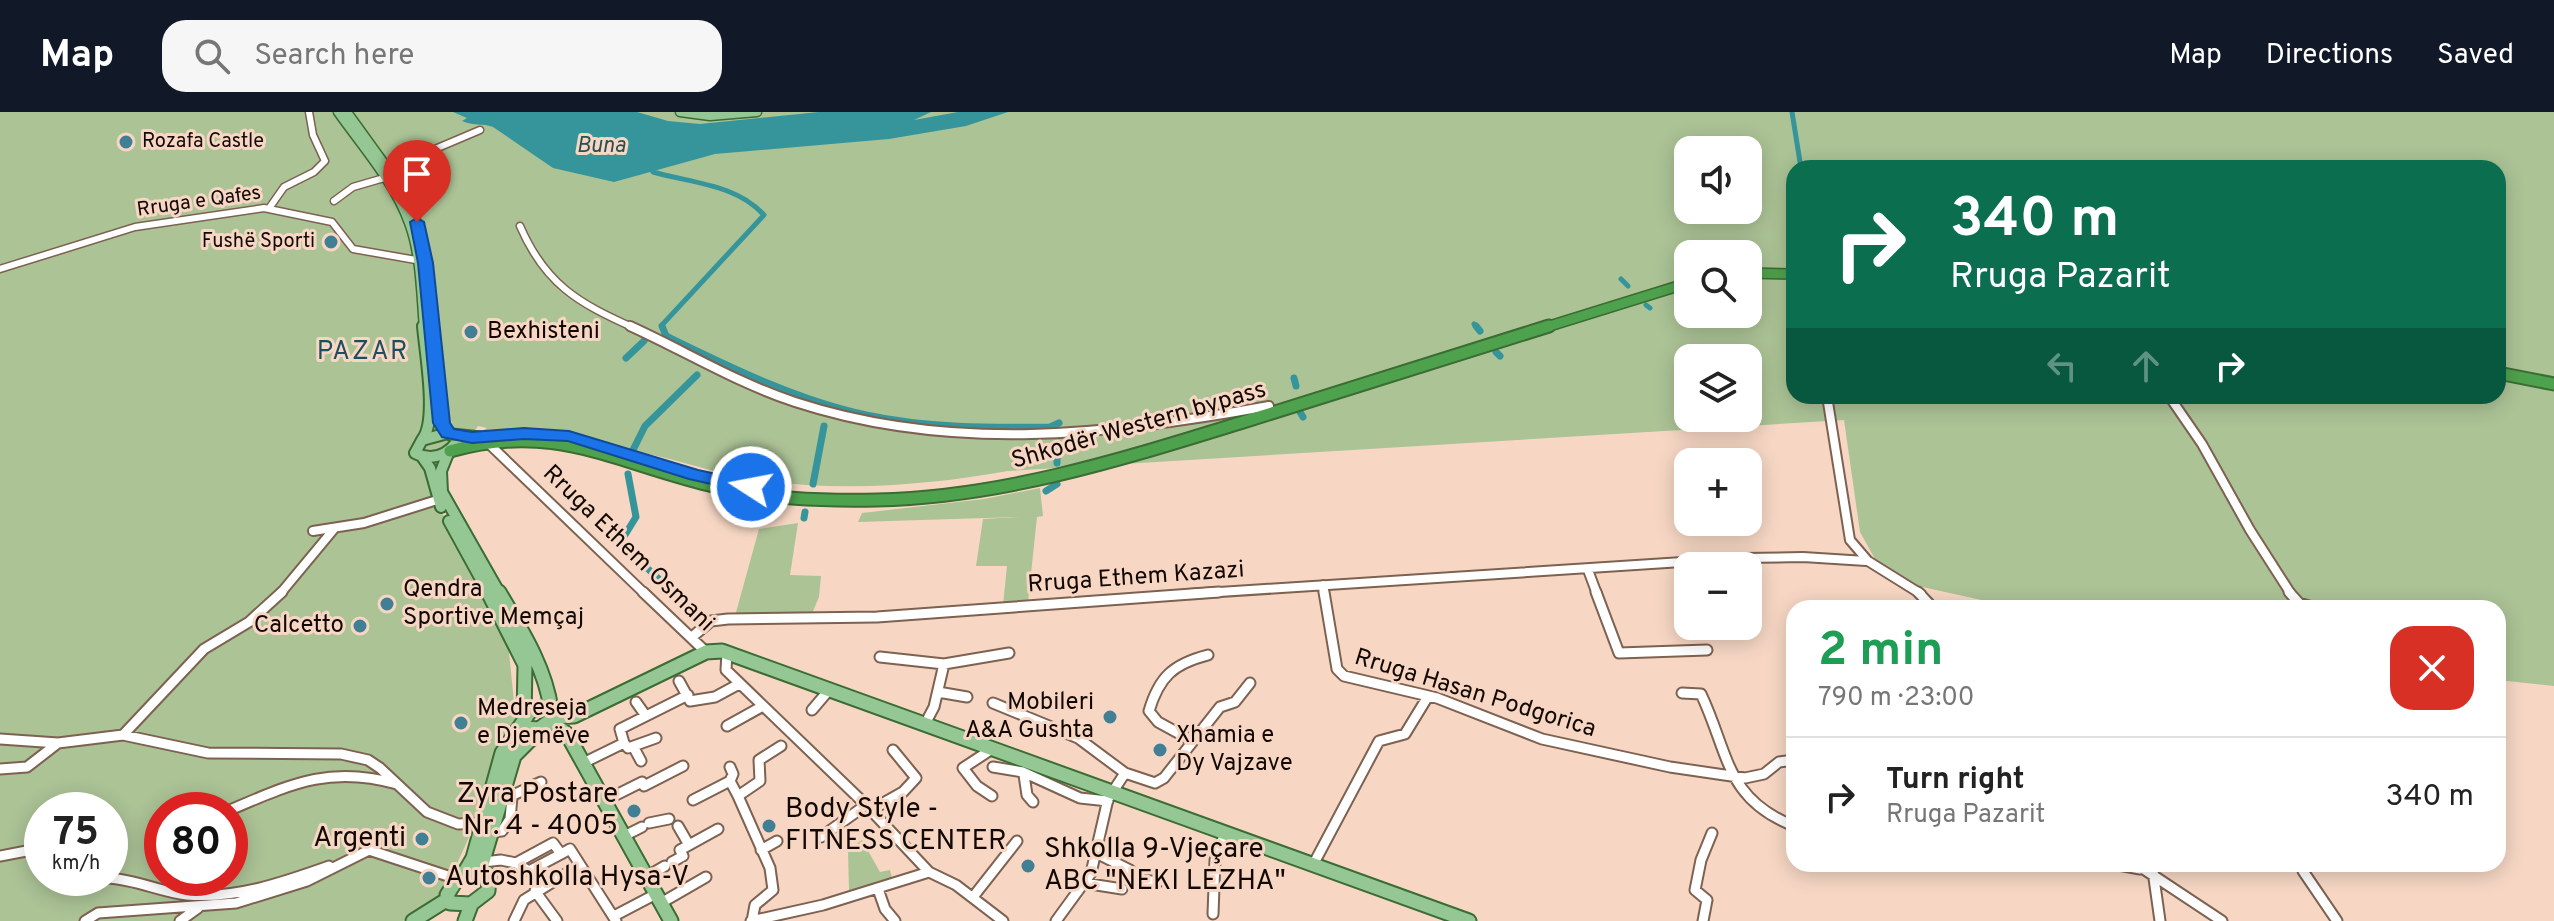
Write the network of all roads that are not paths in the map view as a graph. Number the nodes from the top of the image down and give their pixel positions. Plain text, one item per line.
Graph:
1 (309, 112) edge
2 (338, 112) edge
3 (347, 112) edge
4 (680, 112) edge
5 (734, 112) edge
6 (757, 112) edge
7 (699, 116) junction
8 (480, 130) dead end
9 (386, 174) junction
10 (334, 201) dead end
11 (270, 207) junction
12 (520, 226) dead end
13 (416, 260) junction
14 (0, 266) edge
15 (1786, 270) edge
16 (1762, 271) edge
17 (1674, 284) edge
18 (1674, 284) edge
19 (2506, 372) edge
20 (2554, 382) edge
21 (1828, 404) edge
22 (2174, 404) edge
23 (1269, 406) junction
24 (450, 434) junction
25 (422, 440) junction
26 (487, 440) junction
27 (449, 451) junction
28 (423, 458) junction
29 (437, 500) junction
30 (334, 529) junction
31 (313, 531) dead end
32 (1866, 561) junction
33 (1588, 570) junction
34 (1323, 585) junction
35 (1927, 600) edge
36 (2296, 600) edge
37 (692, 637) junction
38 (1707, 650) dead end
39 (706, 652) junction
40 (727, 653) junction
41 (1009, 653) dead end
42 (1208, 655) dead end
43 (880, 657) dead end
44 (944, 664) junction
45 (676, 676) junction
46 (1250, 683) dead end
47 (739, 684) junction
48 (829, 690) junction
49 (938, 692) junction
50 (1682, 693) dead end
51 (688, 695) junction
52 (633, 697) junction
53 (967, 697) dead end
54 (1427, 698) junction
55 (993, 703) dead end
56 (763, 706) junction
57 (812, 710) dead end
58 (646, 716) junction
59 (550, 718) junction
60 (523, 720) junction
61 (925, 724) junction
62 (727, 726) dead end
63 (123, 735) junction
64 (656, 738) dead end
65 (0, 739) edge
66 (626, 740) junction
67 (1191, 740) junction
68 (58, 743) junction
69 (781, 746) dead end
70 (992, 749) junction
71 (893, 750) dead end
72 (641, 761) dead end
73 (1786, 761) edge
74 (583, 763) junction
75 (683, 766) dead end
76 (730, 767) dead end
77 (993, 767) dead end
78 (0, 769) edge
79 (1023, 769) junction
80 (1125, 773) junction
81 (1735, 778) junction
82 (730, 781) junction
83 (541, 782) dead end
84 (397, 784) junction
85 (738, 796) junction
86 (992, 796) dead end
87 (1110, 796) junction
88 (506, 797) junction
89 (693, 800) dead end
90 (604, 801) junction
91 (1033, 802) dead end
92 (248, 803) edge
93 (869, 808) junction
94 (1786, 823) edge
95 (487, 828) junction
96 (718, 829) dead end
97 (1225, 833) junction
98 (1712, 833) dead end
99 (624, 836) junction
100 (821, 837) dead end
101 (777, 841) dead end
102 (1017, 841) dead end
103 (689, 845) junction
104 (761, 850) junction
105 (24, 851) edge
106 (1098, 854) junction
107 (0, 856) edge
108 (342, 862) junction
109 (580, 865) junction
110 (1313, 865) junction
111 (481, 867) junction
112 (929, 872) junction
113 (2147, 872) edge
114 (2152, 872) edge
115 (2304, 872) edge
116 (460, 877) junction
117 (646, 877) junction
118 (706, 877) dead end
119 (128, 880) edge
120 (1158, 882) dead end
121 (1084, 883) junction
122 (878, 889) junction
123 (1122, 889) dead end
124 (535, 891) junction
125 (973, 897) junction
126 (658, 898) junction
127 (198, 908) junction
128 (458, 908) edge
129 (1213, 914) dead end
130 (615, 919) edge
131 (85, 921) edge
132 (180, 921) edge
133 (413, 921) edge
134 (465, 921) edge
135 (514, 921) edge
136 (557, 921) edge
137 (671, 921) edge
138 (751, 921) edge
139 (895, 921) edge
140 (1003, 921) edge
141 (1056, 921) edge
142 (1466, 921) edge
143 (1703, 921) edge
144 (2160, 921) edge
145 (2222, 921) edge
146 (2337, 921) edge

1 - 11 street
2 - 9 main road
3 - 9 main road
4 - 7 main road
5 - 7 street
6 - 7 main road
8 - 9 street
9 - 10 street
9 - 13 main road
9 - 24 main road
11 - 13 street, Rruga e Qafes
11 - 14 street, Rruga e Qafes
12 - 23 street
13 - 25 main road
15 - 16 highway
17 - 23 highway, Shkodër Western bypass
18 - 26 highway, Shkodër Western bypass
19 - 20 highway
21 - 32 street
22 - 36 street
23 - 26 highway, Shkodër Western bypass
24 - 25 main road
24 - 26 highway
24 - 27 main road
25 - 28 main road
26 - 27 highway, Shkodër Western bypass
26 - 37 street, Rruga Ethem Osmani
27 - 28 main road
27 - 59 main road
28 - 29 main road
29 - 30 street
29 - 60 main road
30 - 31 street
30 - 63 street
32 - 33 street, Rruga Ethem Kazazi
32 - 35 street
33 - 34 street, Rruga Ethem Kazazi
33 - 38 street
34 - 37 street, Rruga Ethem Kazazi
34 - 54 street, Rruga Hasan Podgorica
37 - 39 street, Rruga Ethem Osmani
39 - 40 main road
39 - 45 main road
40 - 47 street
40 - 48 main road
41 - 44 street
42 - 67 street
43 - 44 street
44 - 49 street
45 - 51 street
45 - 52 main road
46 - 67 street
47 - 51 street
47 - 56 street
48 - 57 street
48 - 61 main road
49 - 53 street
49 - 61 street
50 - 81 street
51 - 58 street
52 - 58 street
52 - 59 main road
54 - 81 street, Rruga Hasan Podgorica
54 - 110 street
55 - 80 street
56 - 62 street
56 - 93 street
58 - 66 street
59 - 60 main road
59 - 60 main road
59 - 74 main road
59 - 88 main road
60 - 95 main road
61 - 70 main road
63 - 68 street
63 - 84 street
64 - 66 street
65 - 68 street
66 - 72 street
66 - 74 street
67 - 80 street
68 - 78 street
69 - 85 street
70 - 79 main road
70 - 86 street
71 - 93 street
73 - 81 street, Rruga Hasan Podgorica
74 - 90 main road
75 - 90 street
76 - 82 street
77 - 79 street
79 - 87 main road
79 - 91 street
80 - 87 street
81 - 94 street
82 - 85 street
82 - 89 street
83 - 88 street
84 - 92 street
84 - 95 street
85 - 104 street
87 - 97 main road
87 - 106 street
88 - 95 main road
90 - 99 main road
93 - 100 street
93 - 112 street
95 - 111 main road
95 - 116 main road
96 - 103 street
97 - 110 main road
97 - 129 street
98 - 143 street
99 - 103 street
99 - 117 main road
101 - 104 street
102 - 125 street
103 - 117 street
104 - 138 street
105 - 107 street
106 - 120 street
106 - 121 street
108 - 116 street
108 - 119 street
108 - 127 street
109 - 111 street
109 - 124 street
109 - 130 street
110 - 142 main road
111 - 116 main road
111 - 128 main road
112 - 122 street
112 - 125 street
113 - 144 street
114 - 145 street
115 - 146 street
116 - 128 main road
117 - 126 main road
118 - 126 street
121 - 123 street
121 - 141 street
122 - 138 street
122 - 139 street
124 - 135 street
124 - 136 street
125 - 140 street
126 - 130 street
126 - 137 main road
127 - 131 street
127 - 132 street
128 - 133 main road
128 - 134 main road

